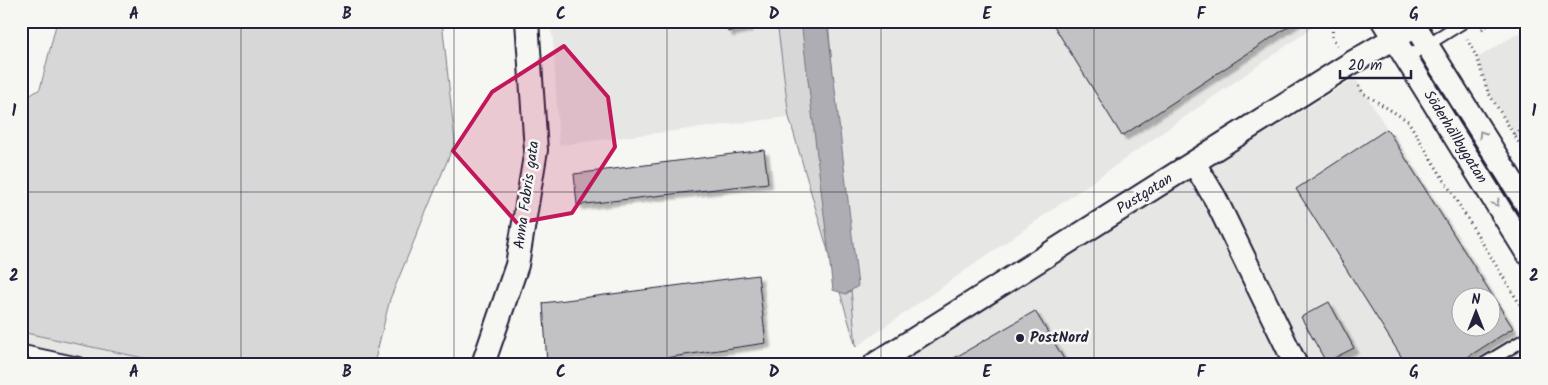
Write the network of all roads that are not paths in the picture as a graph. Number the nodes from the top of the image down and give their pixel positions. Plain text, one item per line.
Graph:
1 (527, 21) edge
2 (1462, 23) edge
3 (1388, 30) edge
4 (1418, 31) edge
5 (1406, 58) junction
6 (1194, 163) junction
7 (1527, 205) edge
8 (1527, 253) edge
9 (1527, 338) edge
10 (21, 352) edge
11 (1295, 363) edge
12 (81, 364) edge
13 (482, 364) edge
14 (875, 364) edge
15 (1484, 364) edge

1 - 13 street, Anna Fabris gata
2 - 4 lane
3 - 4 street, Pustgatan
3 - 5 street, Söderhällbygatan
3 - 6 street, Pustgatan
4 - 5 lane
7 -> 4 street, Söderhällbygatan
5 -> 8 street, Söderhällbygatan
6 - 11 street
6 - 14 street, Pustgatan
9 - 15 lane
10 - 12 lane

